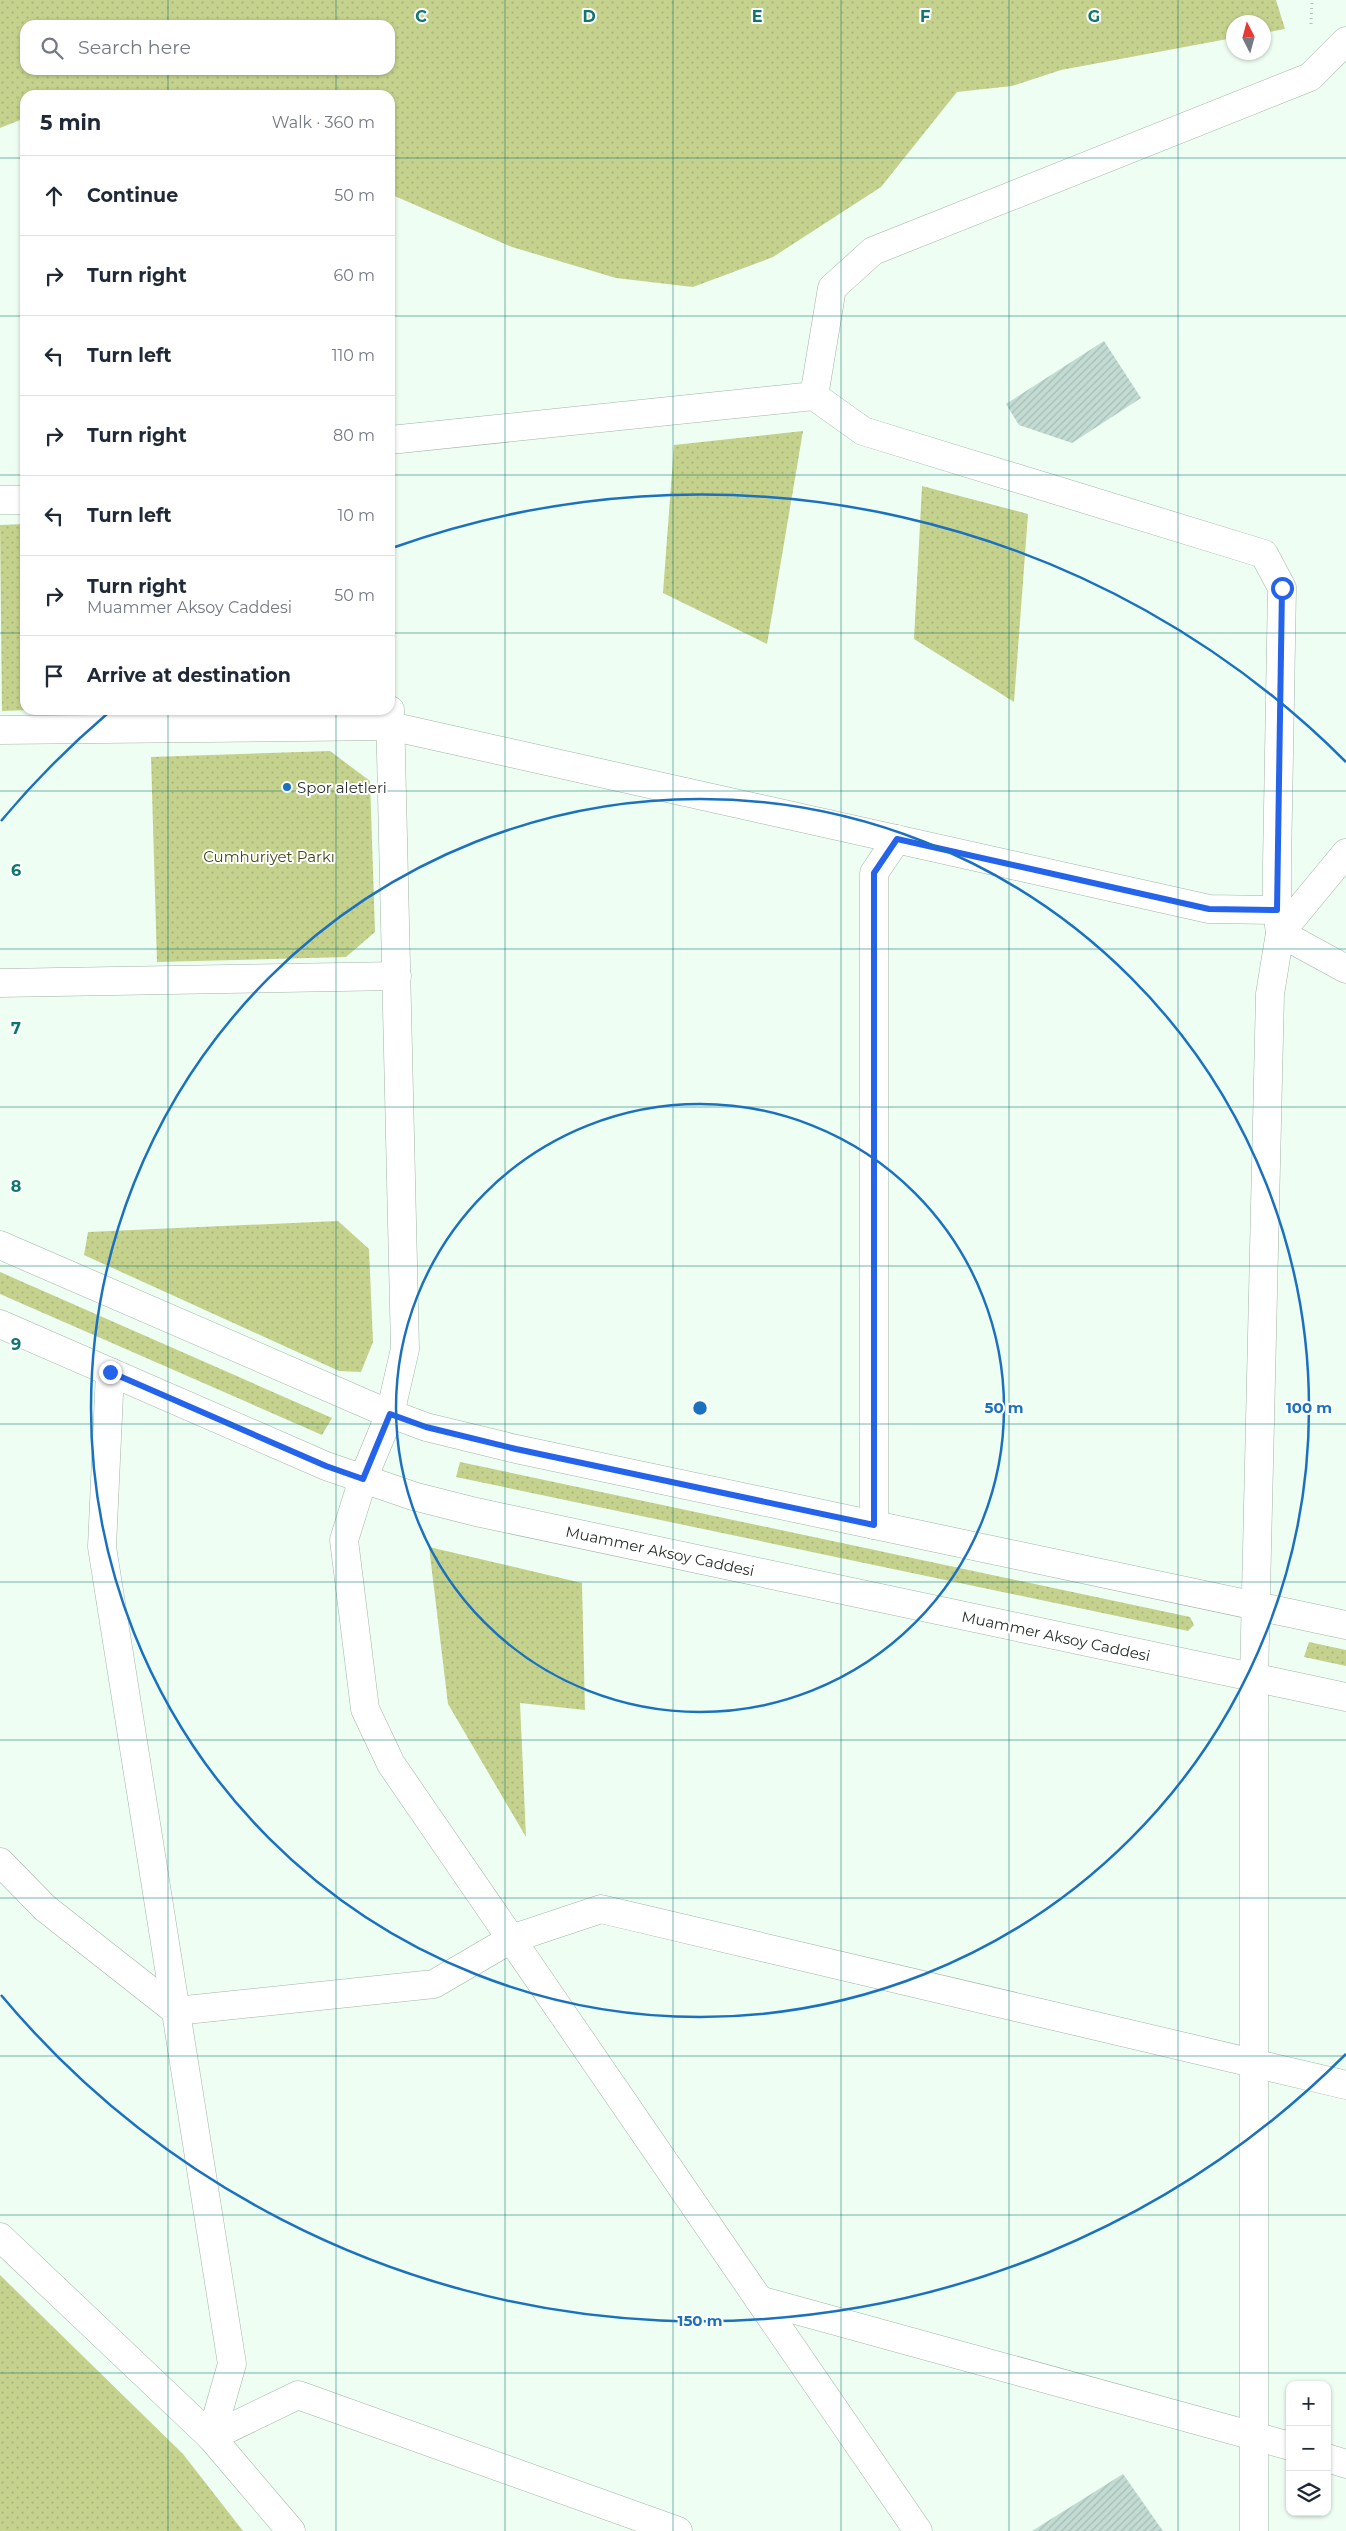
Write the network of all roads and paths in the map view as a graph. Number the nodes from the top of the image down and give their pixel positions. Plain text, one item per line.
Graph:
1 (1346, 41) edge
2 (814, 396) junction
3 (395, 439) edge
4 (0, 500) edge
5 (20, 500) edge
6 (390, 718) edge
7 (0, 730) edge
8 (897, 839) junction
9 (1346, 853) edge
10 (1279, 922) junction
11 (1346, 969) edge
12 (397, 976) junction
13 (0, 983) edge
14 (0, 1245) edge
15 (0, 1324) edge
16 (110, 1372) junction
17 (390, 1414) junction
18 (363, 1479) junction
19 (874, 1525) junction
20 (1258, 1606) junction
21 (1346, 1625) edge
22 (1254, 1678) junction
23 (1346, 1697) edge
24 (0, 1862) edge
25 (511, 1939) junction
26 (176, 2012) junction
27 (1254, 2063) junction
28 (1346, 2085) edge
29 (0, 2237) edge
30 (759, 2300) junction
31 (1255, 2435) junction
32 (210, 2437) junction
33 (1286, 2445) edge
34 (1331, 2459) edge
35 (1346, 2464) edge
36 (291, 2531) edge
37 (678, 2531) edge
38 (918, 2531) edge
39 (1254, 2531) edge

1 - 2 street
2 - 3 street
2 - 10 street
4 - 5 street
6 - 7 street
6 - 8 street
6 - 12 street
8 - 10 street
8 - 19 street
9 - 10 street
10 - 11 street
10 - 20 street
12 - 13 street
12 - 17 street
14 - 17 street
15 - 16 street, Muammer Aksoy Caddesi
16 - 18 street, Muammer Aksoy Caddesi
16 - 26 street
17 - 18 street
17 - 19 street
18 - 22 street, Muammer Aksoy Caddesi
18 - 25 street
19 - 20 street
20 - 21 street
20 - 22 street
22 - 23 street, Muammer Aksoy Caddesi
22 - 27 street
24 - 26 street
25 - 26 street
25 - 27 street
25 - 30 street
26 - 32 street
27 - 28 street
27 - 31 street
29 - 32 street
30 - 31 street
30 - 38 street
31 - 33 street
31 - 39 street
32 - 36 street
32 - 37 street
34 - 35 street

